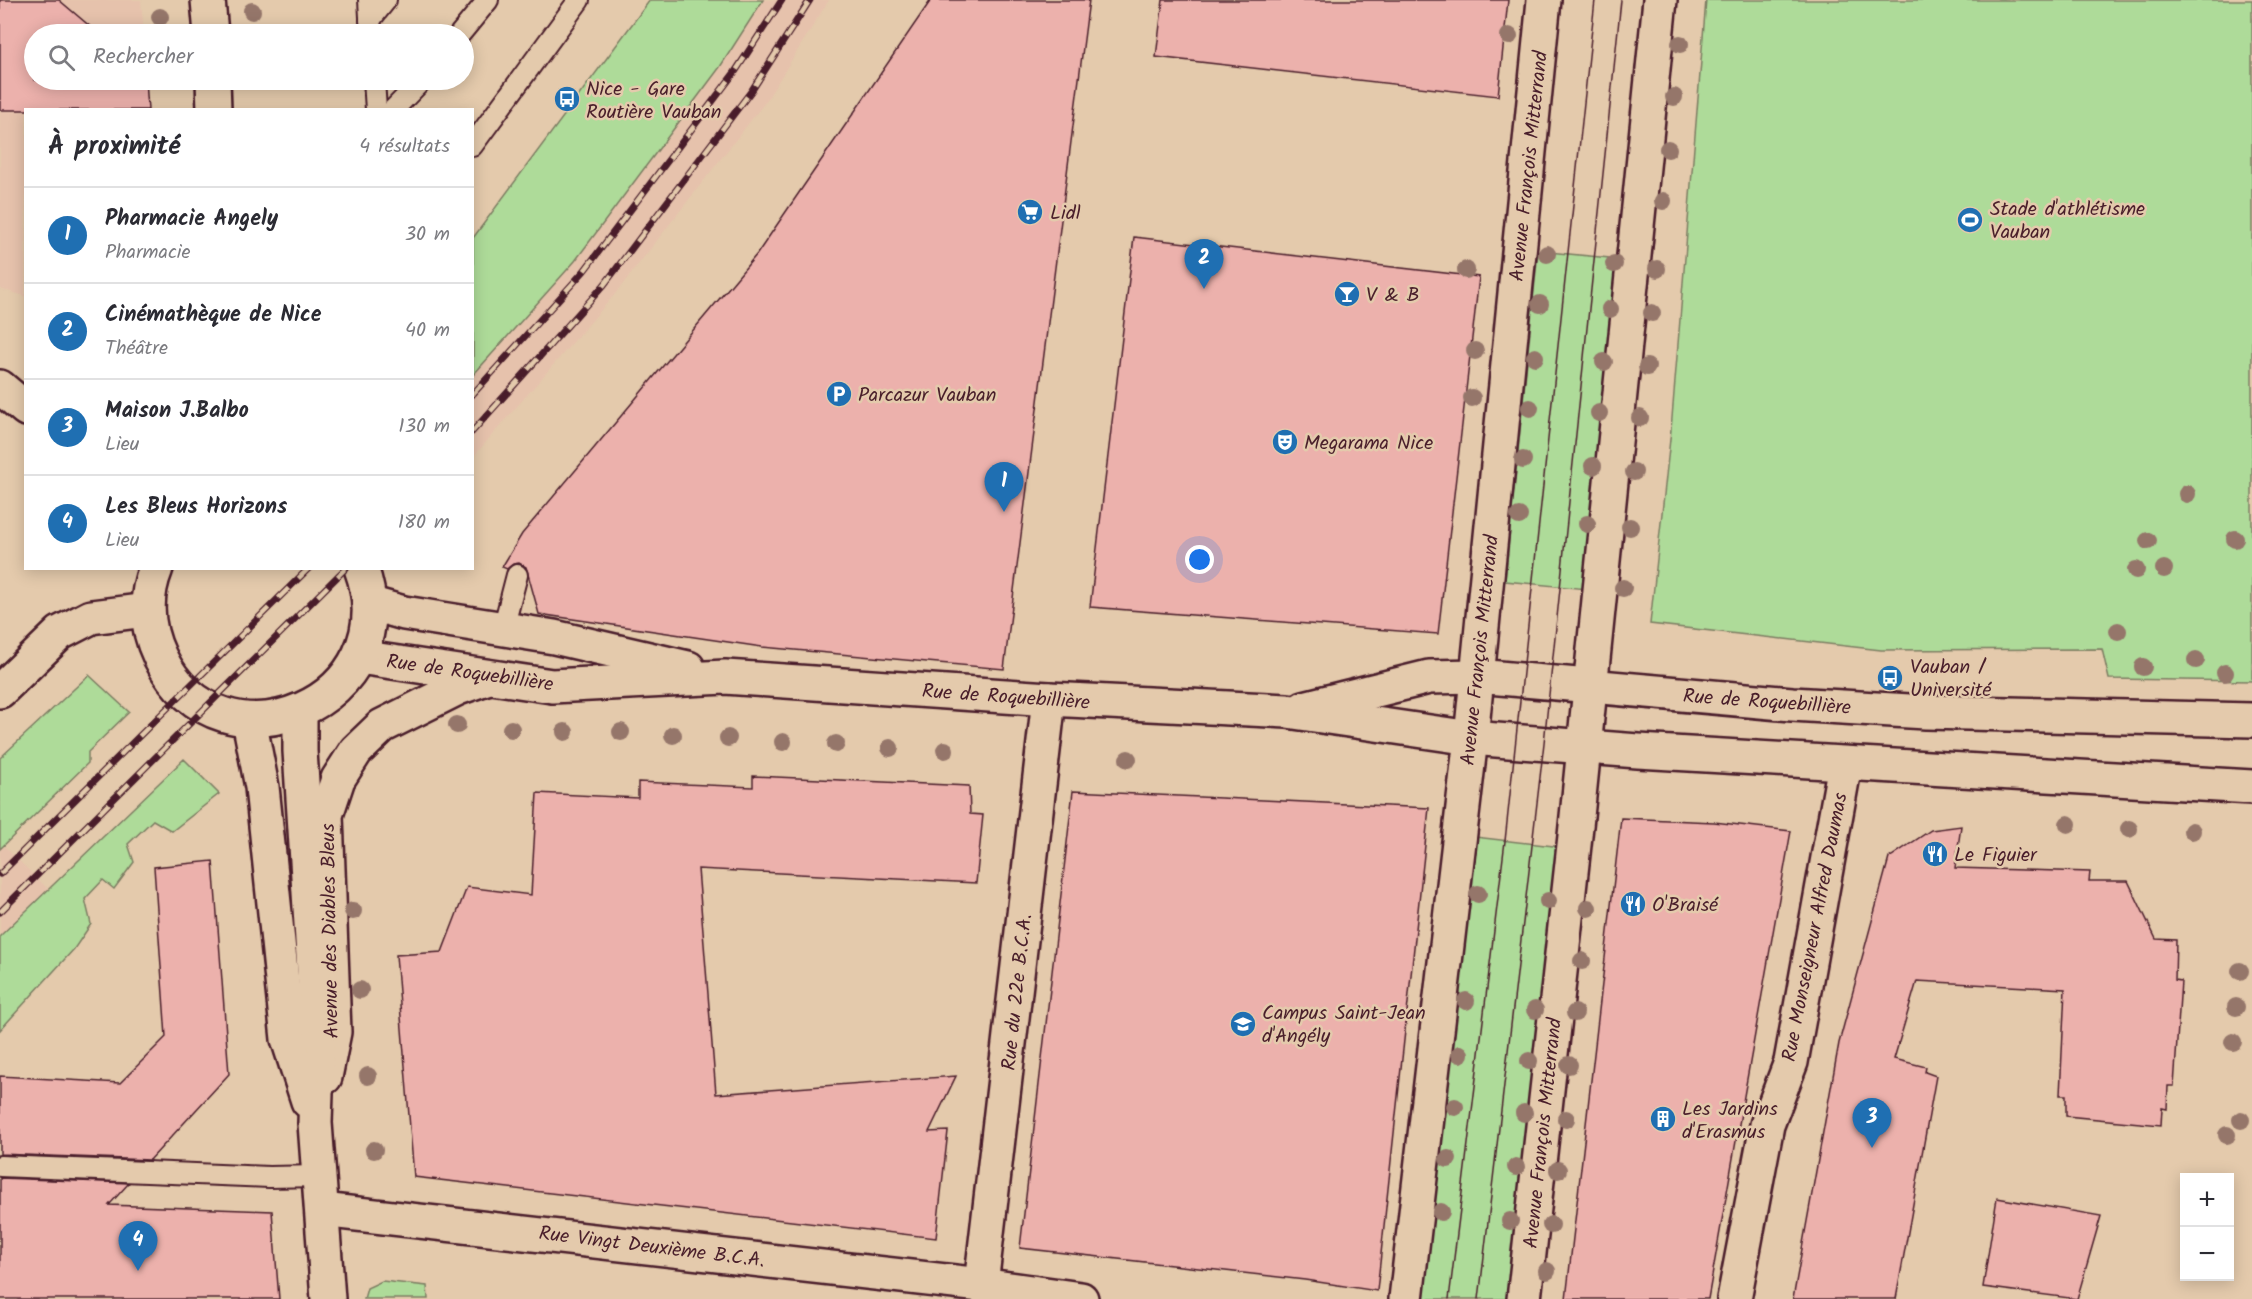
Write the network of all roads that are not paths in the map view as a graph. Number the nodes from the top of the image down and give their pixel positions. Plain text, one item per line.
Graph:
1 (208, 0) edge
2 (369, 0) edge
3 (386, 0) edge
4 (488, 0) edge
5 (579, 0) edge
6 (1544, 0) edge
7 (1660, 0) edge
8 (210, 24) edge
9 (371, 24) edge
10 (373, 24) edge
11 (468, 24) edge
12 (213, 90) edge
13 (375, 90) edge
14 (412, 90) edge
15 (214, 108) edge
16 (376, 108) edge
17 (395, 108) edge
18 (474, 143) edge
19 (0, 387) edge
20 (24, 407) edge
21 (155, 570) edge
22 (361, 570) edge
23 (517, 575) dead end
24 (369, 603) junction
25 (147, 610) junction
26 (503, 629) junction
27 (359, 657) junction
28 (1477, 676) junction
29 (725, 677) junction
30 (486, 678) junction
31 (1590, 686) junction
32 (0, 691) edge
33 (1050, 699) junction
34 (1287, 711) junction
35 (300, 712) junction
36 (249, 720) junction
37 (2252, 720) edge
38 (1471, 738) junction
39 (1584, 747) junction
40 (1845, 764) junction
41 (2252, 787) edge
42 (315, 1123) junction
43 (0, 1166) edge
44 (319, 1176) junction
45 (322, 1210) junction
46 (981, 1285) junction
47 (328, 1299) edge
48 (1082, 1299) edge
49 (1406, 1299) edge
50 (1524, 1299) edge
51 (1734, 1299) edge

1 - 8 street
2 - 9 lane
3 - 10 lane
4 - 11 lane
5 - 18 lane
6 - 28 street, Avenue François Mitterrand
7 - 31 street, Avenue François Mitterrand
12 - 15 street
13 - 16 lane
14 - 17 lane
19 - 20 street
21 - 25 street
22 - 24 street
23 - 26 lane
24 - 26 street, Rue de Roquebillière
24 - 27 street
25 - 32 street
25 - 36 street
26 - 29 street, Rue de Roquebillière
27 - 30 street, Rue de Roquebillière
27 - 35 street
28 - 31 street, Rue de Roquebillière
28 - 34 street, Rue de Roquebillière
28 - 38 street, Avenue François Mitterrand
29 - 30 street, Rue de Roquebillière
29 - 33 street, Rue de Roquebillière
30 - 42 street, Avenue des Diables Bleus
31 - 37 street, Rue de Roquebillière
31 - 39 street, Avenue François Mitterrand
33 - 34 street, Rue de Roquebillière
33 - 46 street, Rue du 22e B.C.A.
34 - 38 street, Rue de Roquebillière
35 - 36 street
35 - 42 street, Avenue des Diables Bleus
36 - 42 street, Avenue des Diables Bleus
38 - 39 street, Rue de Roquebillière
38 - 49 street, Avenue François Mitterrand
39 - 40 street, Rue de Roquebillière
39 - 50 street, Avenue François Mitterrand
40 - 41 street, Rue de Roquebillière
40 - 51 street, Rue Monseigneur Alfred Daumas
42 - 44 street, Avenue des Diables Bleus
43 - 44 lane
44 - 45 street, Avenue des Diables Bleus
45 - 46 street, Rue Vingt Deuxième B.C.A.
45 - 47 street, Avenue des Diables Bleus
46 - 48 street, Rue Vingt Deuxième B.C.A.

